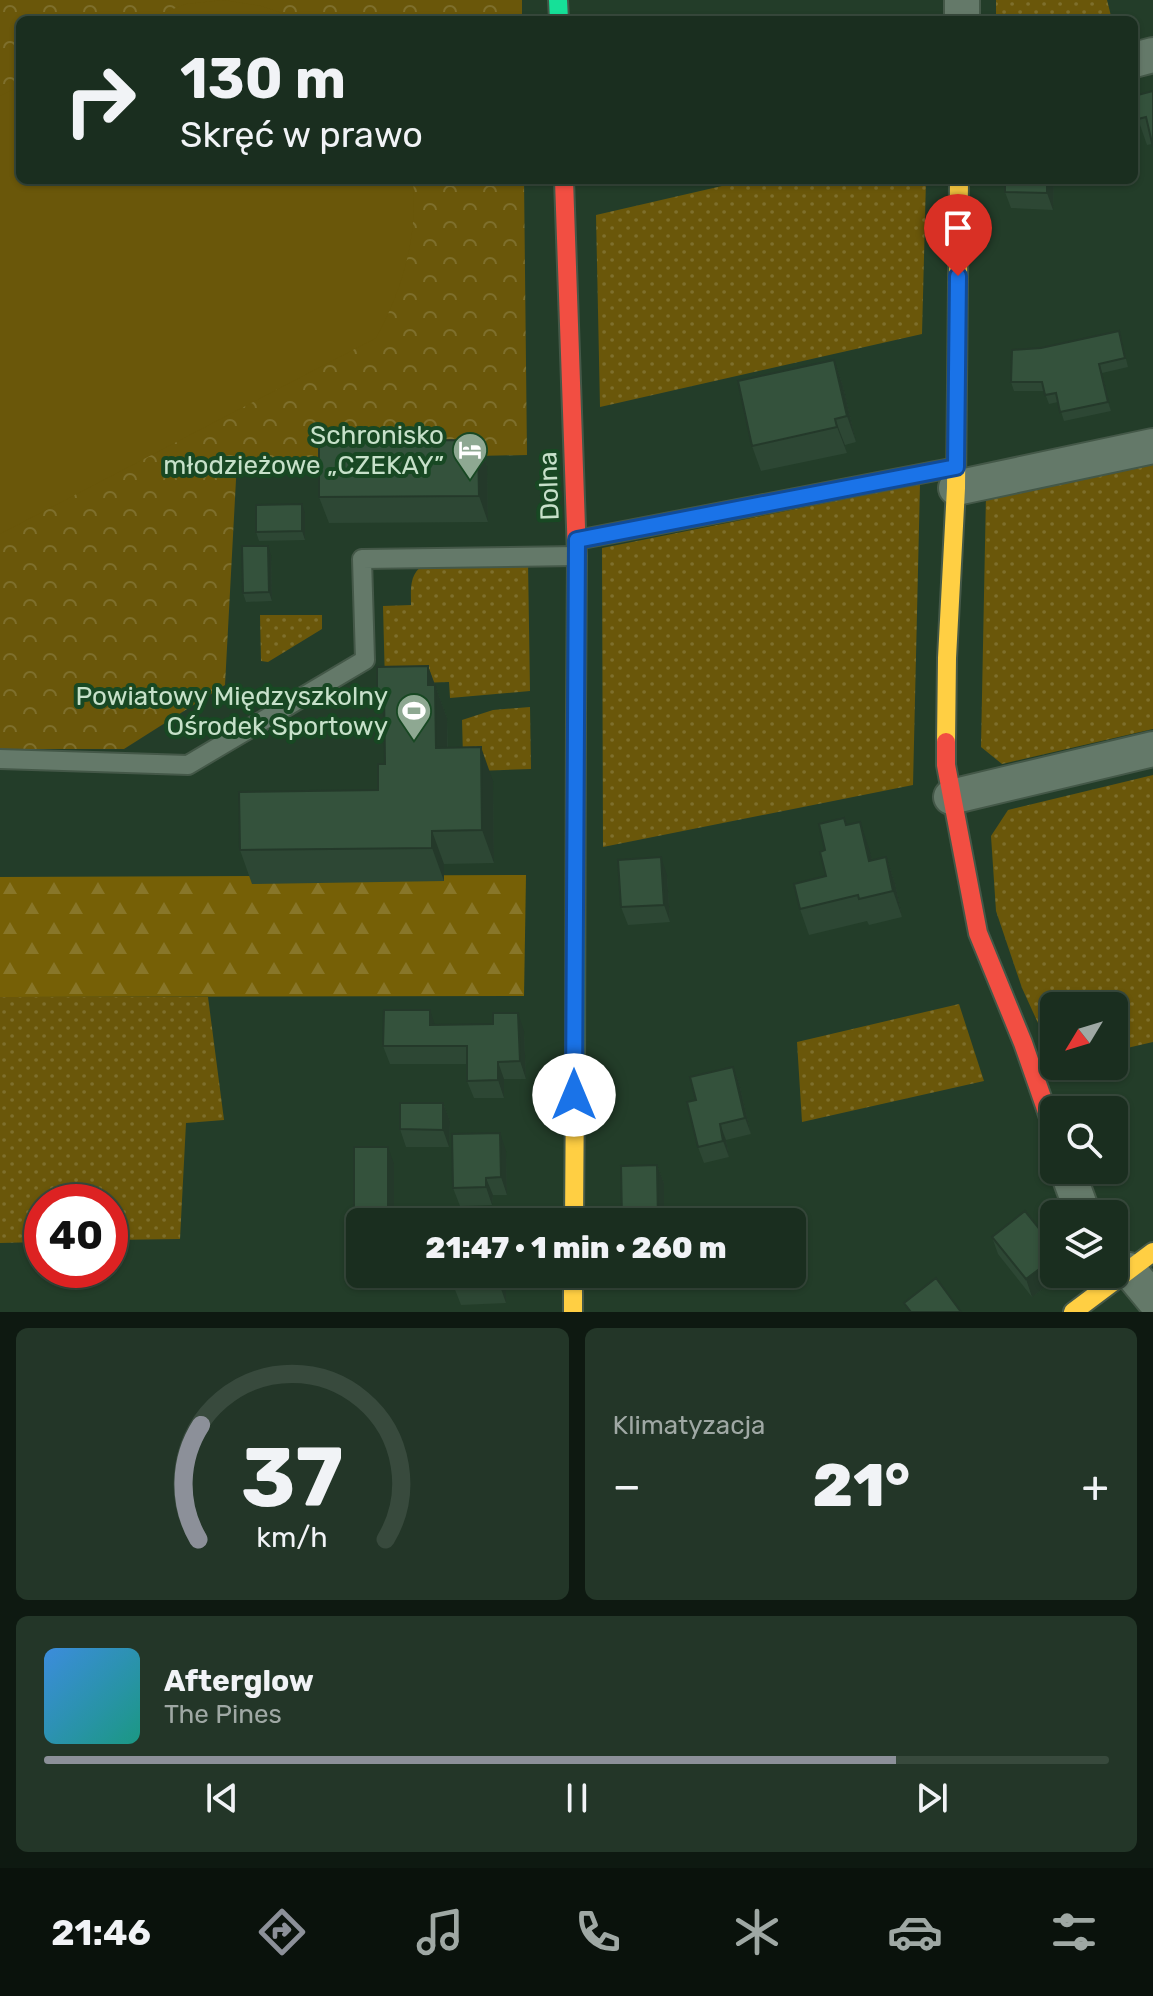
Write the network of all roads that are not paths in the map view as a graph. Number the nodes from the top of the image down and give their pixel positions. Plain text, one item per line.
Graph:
1 (564, 184) edge
2 (959, 184) edge
3 (1153, 446) edge
4 (956, 477) junction
5 (577, 548) junction
6 (1153, 749) edge
7 (0, 759) edge
8 (951, 797) junction
9 (1041, 1096) edge
10 (574, 1208) edge
11 (1128, 1275) edge
12 (573, 1288) edge
13 (1102, 1288) edge
14 (1153, 1299) edge
15 (573, 1312) edge
16 (1073, 1312) edge

1 - 5 street, Dolna
2 - 4 street
3 - 4 street
4 - 5 street
4 - 8 street
5 - 7 lane
5 - 10 street, Dolna
6 - 8 street
8 - 9 street
11 - 14 street
12 - 15 street
13 - 16 street

